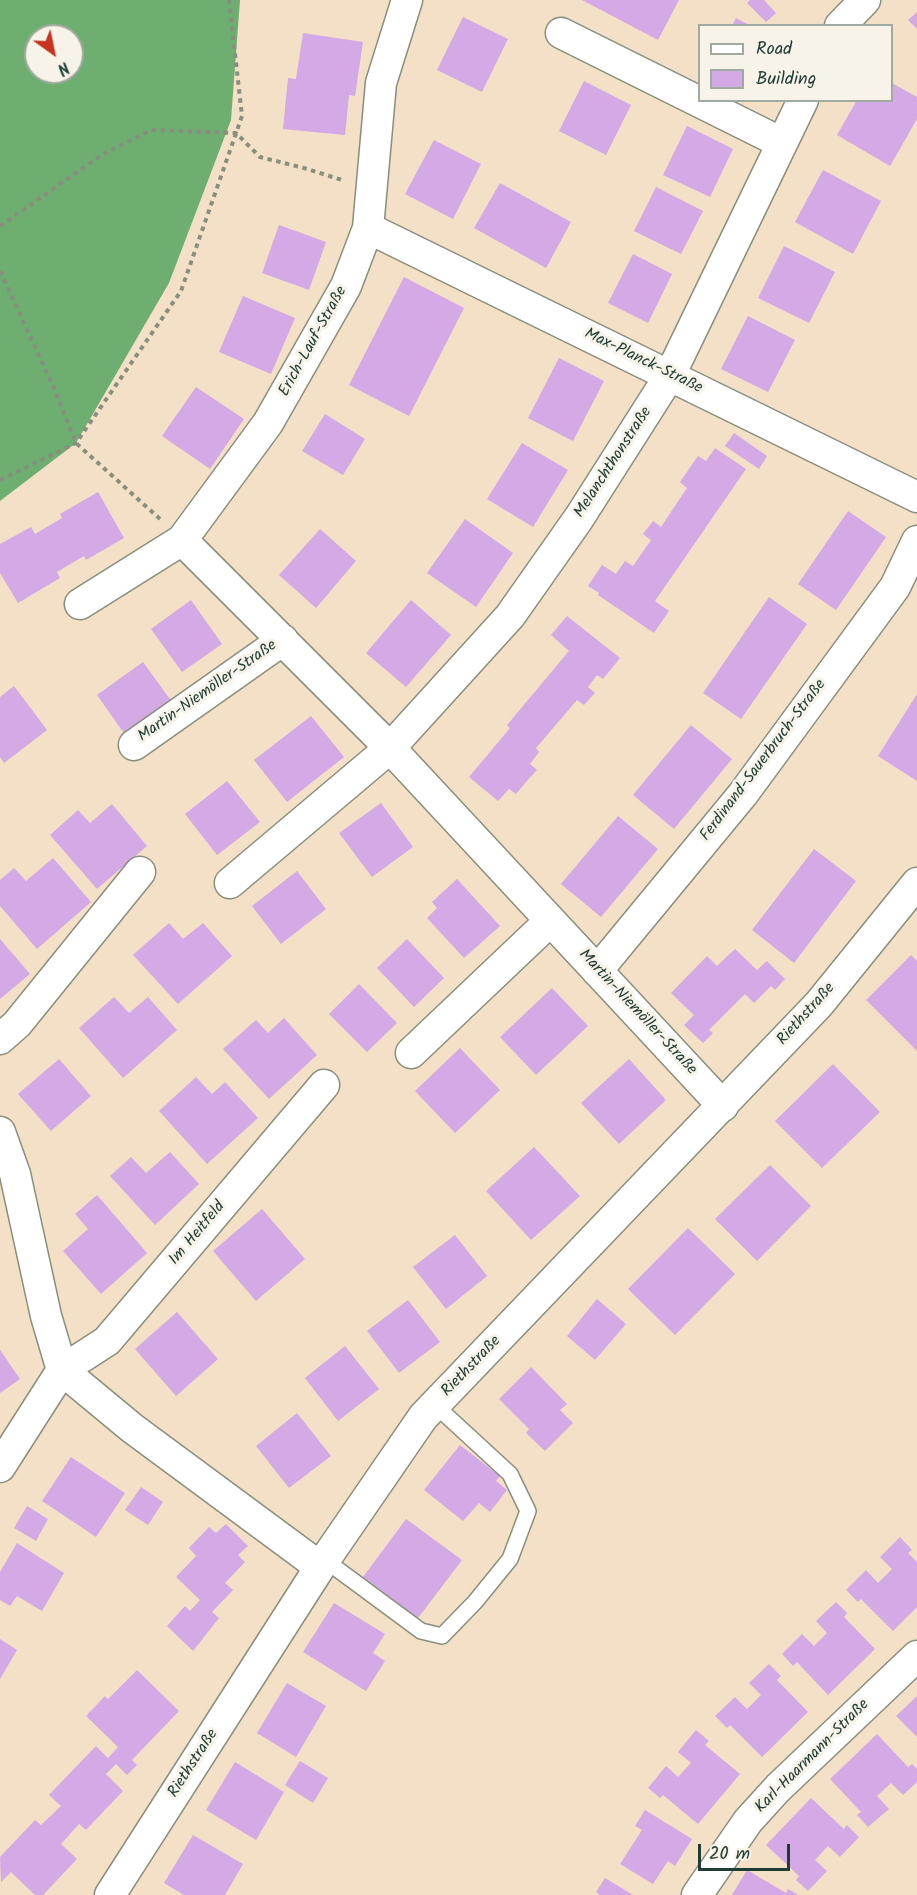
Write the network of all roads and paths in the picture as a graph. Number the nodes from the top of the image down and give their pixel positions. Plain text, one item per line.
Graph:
1 (229, 0) edge
2 (407, 0) edge
3 (865, 0) edge
4 (842, 24) edge
5 (561, 33) dead end
6 (698, 101) edge
7 (700, 102) edge
8 (802, 102) edge
9 (236, 133) junction
10 (782, 143) junction
11 (371, 190) junction
12 (0, 226) edge
13 (368, 228) junction
14 (0, 271) edge
15 (670, 375) junction
16 (76, 443) junction
17 (0, 480) edge
18 (917, 497) edge
19 (182, 540) junction
20 (917, 541) edge
21 (80, 604) dead end
22 (283, 640) junction
23 (134, 745) dead end
24 (390, 748) junction
25 (140, 872) dead end
26 (230, 884) dead end
27 (914, 895) edge
28 (550, 921) junction
29 (597, 971) junction
30 (0, 1040) edge
31 (411, 1053) dead end
32 (324, 1085) dead end
33 (723, 1106) junction
34 (0, 1132) edge
35 (62, 1370) junction
36 (435, 1405) junction
37 (0, 1467) edge
38 (323, 1564) junction
39 (917, 1656) edge
40 (110, 1895) edge
41 (697, 1895) edge

1 - 9 path
2 - 11 street, Erich-Lauf-Straße
3 - 4 street
5 - 6 street
7 - 10 street
8 - 10 street, Melanchthonstraße
9 - 11 path
9 - 12 path
9 - 16 path
10 - 15 street, Melanchthonstraße
11 - 13 street, Erich-Lauf-Straße
13 - 15 street, Max-Planck-Straße
13 - 19 street, Erich-Lauf-Straße
14 - 16 path
15 - 18 street, Max-Planck-Straße
15 - 24 street, Melanchthonstraße
16 - 17 path
16 - 19 path
19 - 21 street, Erich-Lauf-Straße
19 - 22 street, Martin-Niemöller-Straße
20 - 29 street, Ferdinand-Sauerbruch-Straße
22 - 23 street, Martin-Niemöller-Straße
22 - 24 street, Martin-Niemöller-Straße
24 - 26 street
24 - 28 street, Martin-Niemöller-Straße
25 - 30 street
27 - 33 street, Riethstraße
28 - 29 street, Martin-Niemöller-Straße
28 - 31 street
29 - 33 street, Martin-Niemöller-Straße
32 - 35 street, Im Heitfeld
33 - 36 street, Riethstraße
34 - 35 street
35 - 37 street, Im Heitfeld
35 - 38 street
36 - 38 street, Riethstraße
36 - 38 lane
38 - 40 street, Riethstraße
39 - 41 street, Karl-Haarmann-Straße

